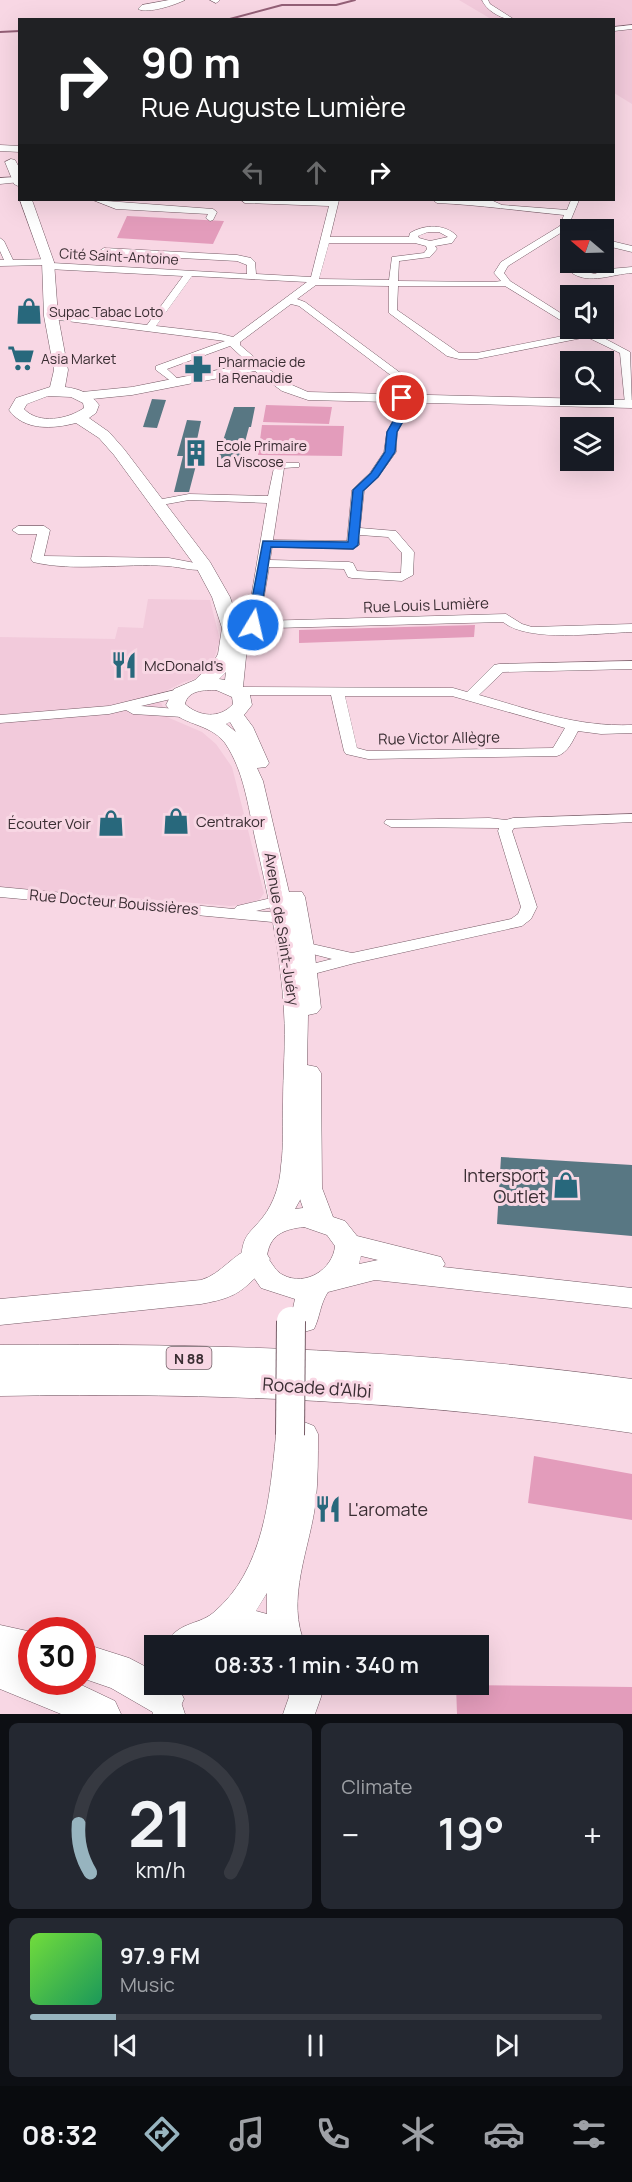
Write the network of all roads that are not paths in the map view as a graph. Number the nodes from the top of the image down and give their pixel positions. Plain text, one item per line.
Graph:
1 (182, 0) edge
2 (485, 0) edge
3 (164, 3) dead end
4 (509, 18) edge
5 (632, 27) edge
6 (615, 29) edge
7 (0, 135) edge
8 (1, 148) edge
9 (15, 155) edge
10 (18, 175) edge
11 (0, 181) edge
12 (18, 182) edge
13 (26, 201) edge
14 (95, 201) edge
15 (289, 201) edge
16 (464, 201) edge
17 (575, 201) edge
18 (333, 202) edge
19 (570, 213) junction
20 (210, 218) dead end
21 (557, 232) junction
22 (560, 233) edge
23 (324, 240) junction
24 (415, 240) junction
25 (0, 242) edge
26 (430, 244) junction
27 (614, 245) edge
28 (632, 249) edge
29 (100, 254) dead end
30 (5, 263) edge
31 (48, 264) junction
32 (632, 270) edge
33 (614, 271) edge
34 (0, 272) edge
35 (189, 274) junction
36 (251, 277) junction
37 (314, 281) junction
38 (507, 283) junction
39 (392, 284) junction
40 (290, 300) junction
41 (51, 316) junction
42 (560, 317) edge
43 (150, 327) junction
44 (560, 336) edge
45 (599, 339) edge
46 (632, 340) edge
47 (235, 341) junction
48 (618, 349) junction
49 (258, 366) junction
50 (176, 382) junction
51 (57, 385) junction
52 (132, 391) junction
53 (82, 396) junction
54 (408, 398) junction
55 (631, 404) edge
56 (85, 414) junction
57 (296, 465) dead end
58 (273, 500) junction
59 (156, 503) junction
60 (18, 530) dead end
61 (355, 531) junction
62 (266, 543) junction
63 (353, 545) junction
64 (193, 551) junction
65 (169, 562) junction
66 (263, 563) junction
67 (204, 566) junction
68 (349, 566) junction
69 (253, 625) junction
70 (231, 628) junction
71 (632, 628) edge
72 (632, 664) edge
73 (201, 684) junction
74 (179, 693) junction
75 (337, 693) junction
76 (470, 696) junction
77 (237, 700) junction
78 (110, 710) junction
79 (183, 714) junction
80 (0, 719) edge
81 (208, 720) junction
82 (573, 726) junction
83 (632, 729) edge
84 (632, 818) edge
85 (392, 823) dead end
86 (508, 825) junction
87 (0, 892) edge
88 (282, 910) junction
89 (303, 947) junction
90 (353, 958) junction
91 (306, 971) junction
92 (321, 1220) junction
93 (273, 1223) junction
94 (347, 1242) junction
95 (264, 1270) junction
96 (326, 1282) junction
97 (632, 1287) edge
98 (632, 1298) edge
99 (0, 1312) edge
100 (298, 1322) junction
101 (0, 1358) edge
102 (0, 1382) edge
103 (632, 1393) edge
104 (466, 1398) junction
105 (632, 1419) edge
106 (297, 1435) junction
107 (632, 1436) edge
108 (224, 1623) junction
109 (193, 1635) edge
110 (276, 1635) edge
111 (286, 1635) edge
112 (0, 1642) edge
113 (18, 1646) edge
114 (96, 1664) edge
115 (0, 1671) edge
116 (305, 1695) edge
117 (165, 1699) edge
118 (101, 1714) edge
119 (298, 1714) edge

1 - 3 street
2 - 4 street
5 - 6 street
7 - 8 main road
8 - 9 main road
9 - 10 main road
11 - 12 street
13 - 31 main road
14 - 20 street
15 - 18 street
16 - 19 street
17 - 19 street
18 - 23 street
19 - 21 street
21 - 22 street
21 - 38 street
23 - 24 street
23 - 37 street
24 - 26 street
24 - 26 street
25 - 30 street
26 - 39 street
27 - 28 street
29 - 36 street
30 - 31 street, Cité Saint-Antoine
30 - 34 street
31 - 35 street, Cité Saint-Antoine
31 - 41 main road
32 - 33 street
35 - 36 street, Cité Saint-Antoine
35 - 43 street, Cité Saint-Antoine
36 - 37 street, Cité Saint-Antoine
37 - 39 street, Cité Saint-Antoine
37 - 40 street
38 - 39 street, Cité Saint-Antoine
38 - 42 street
39 - 44 street
40 - 47 street
40 - 54 street
41 - 43 street
41 - 51 main road
43 - 47 street
45 - 48 street
46 - 48 street
47 - 49 street
47 - 50 street
48 - 55 street
49 - 50 street
49 - 54 street
50 - 52 street
51 - 53 main road
51 - 56 main road
52 - 53 street
52 - 56 street
53 - 56 main road
54 - 55 street
54 - 61 street
56 - 59 main road
57 - 58 street
58 - 59 street
58 - 62 street
59 - 64 main road
60 - 65 street
61 - 63 street
61 - 68 street
62 - 63 street
62 - 66 street
63 - 68 street
64 - 65 street
64 - 67 main road
65 - 67 street
66 - 68 street
66 - 69 street
67 - 70 main road
69 - 70 street, Rue Louis Lumière
69 - 71 street, Rue Louis Lumière
70 - 73 main road
70 - 77 main road
72 - 76 street
73 - 74 main road
73 - 77 main road
74 - 78 street
74 - 79 main road
75 - 76 street, Rue Victor Allègre
75 - 77 street, Rue Victor Allègre
75 - 82 street, Rue Victor Allègre
76 - 82 street, Rue Victor Allègre
77 - 81 main road
77 - 89 main road, Avenue de Saint-Juéry
78 - 79 street
78 - 80 street
79 - 81 main road
81 - 88 main road, Avenue de Saint-Juéry
82 - 83 street, Rue Victor Allègre
84 - 86 street
85 - 86 street
86 - 90 street
87 - 88 street, Rue Docteur Bouissières
88 - 93 main road, Avenue de Saint-Juéry
89 - 90 street
89 - 91 main road, Avenue de Saint-Juéry
90 - 91 street
91 - 92 main road, Avenue de Saint-Juéry
92 - 93 main road
92 - 94 main road
93 - 95 main road
94 - 96 main road
94 - 97 main road
95 - 96 main road
95 - 99 highway
95 - 100 main road
96 - 98 main road
96 - 100 main road
100 - 106 main road
101 - 103 highway, Rocade d'Albi / N 88
102 - 104 highway, Rocade d'Albi / N 88
104 - 105 highway, Rocade d'Albi / N 88
104 - 107 highway
106 - 108 main road
106 - 111 main road
108 - 109 main road
108 - 110 main road
112 - 113 highway
114 - 117 highway
115 - 118 highway
116 - 119 main road

